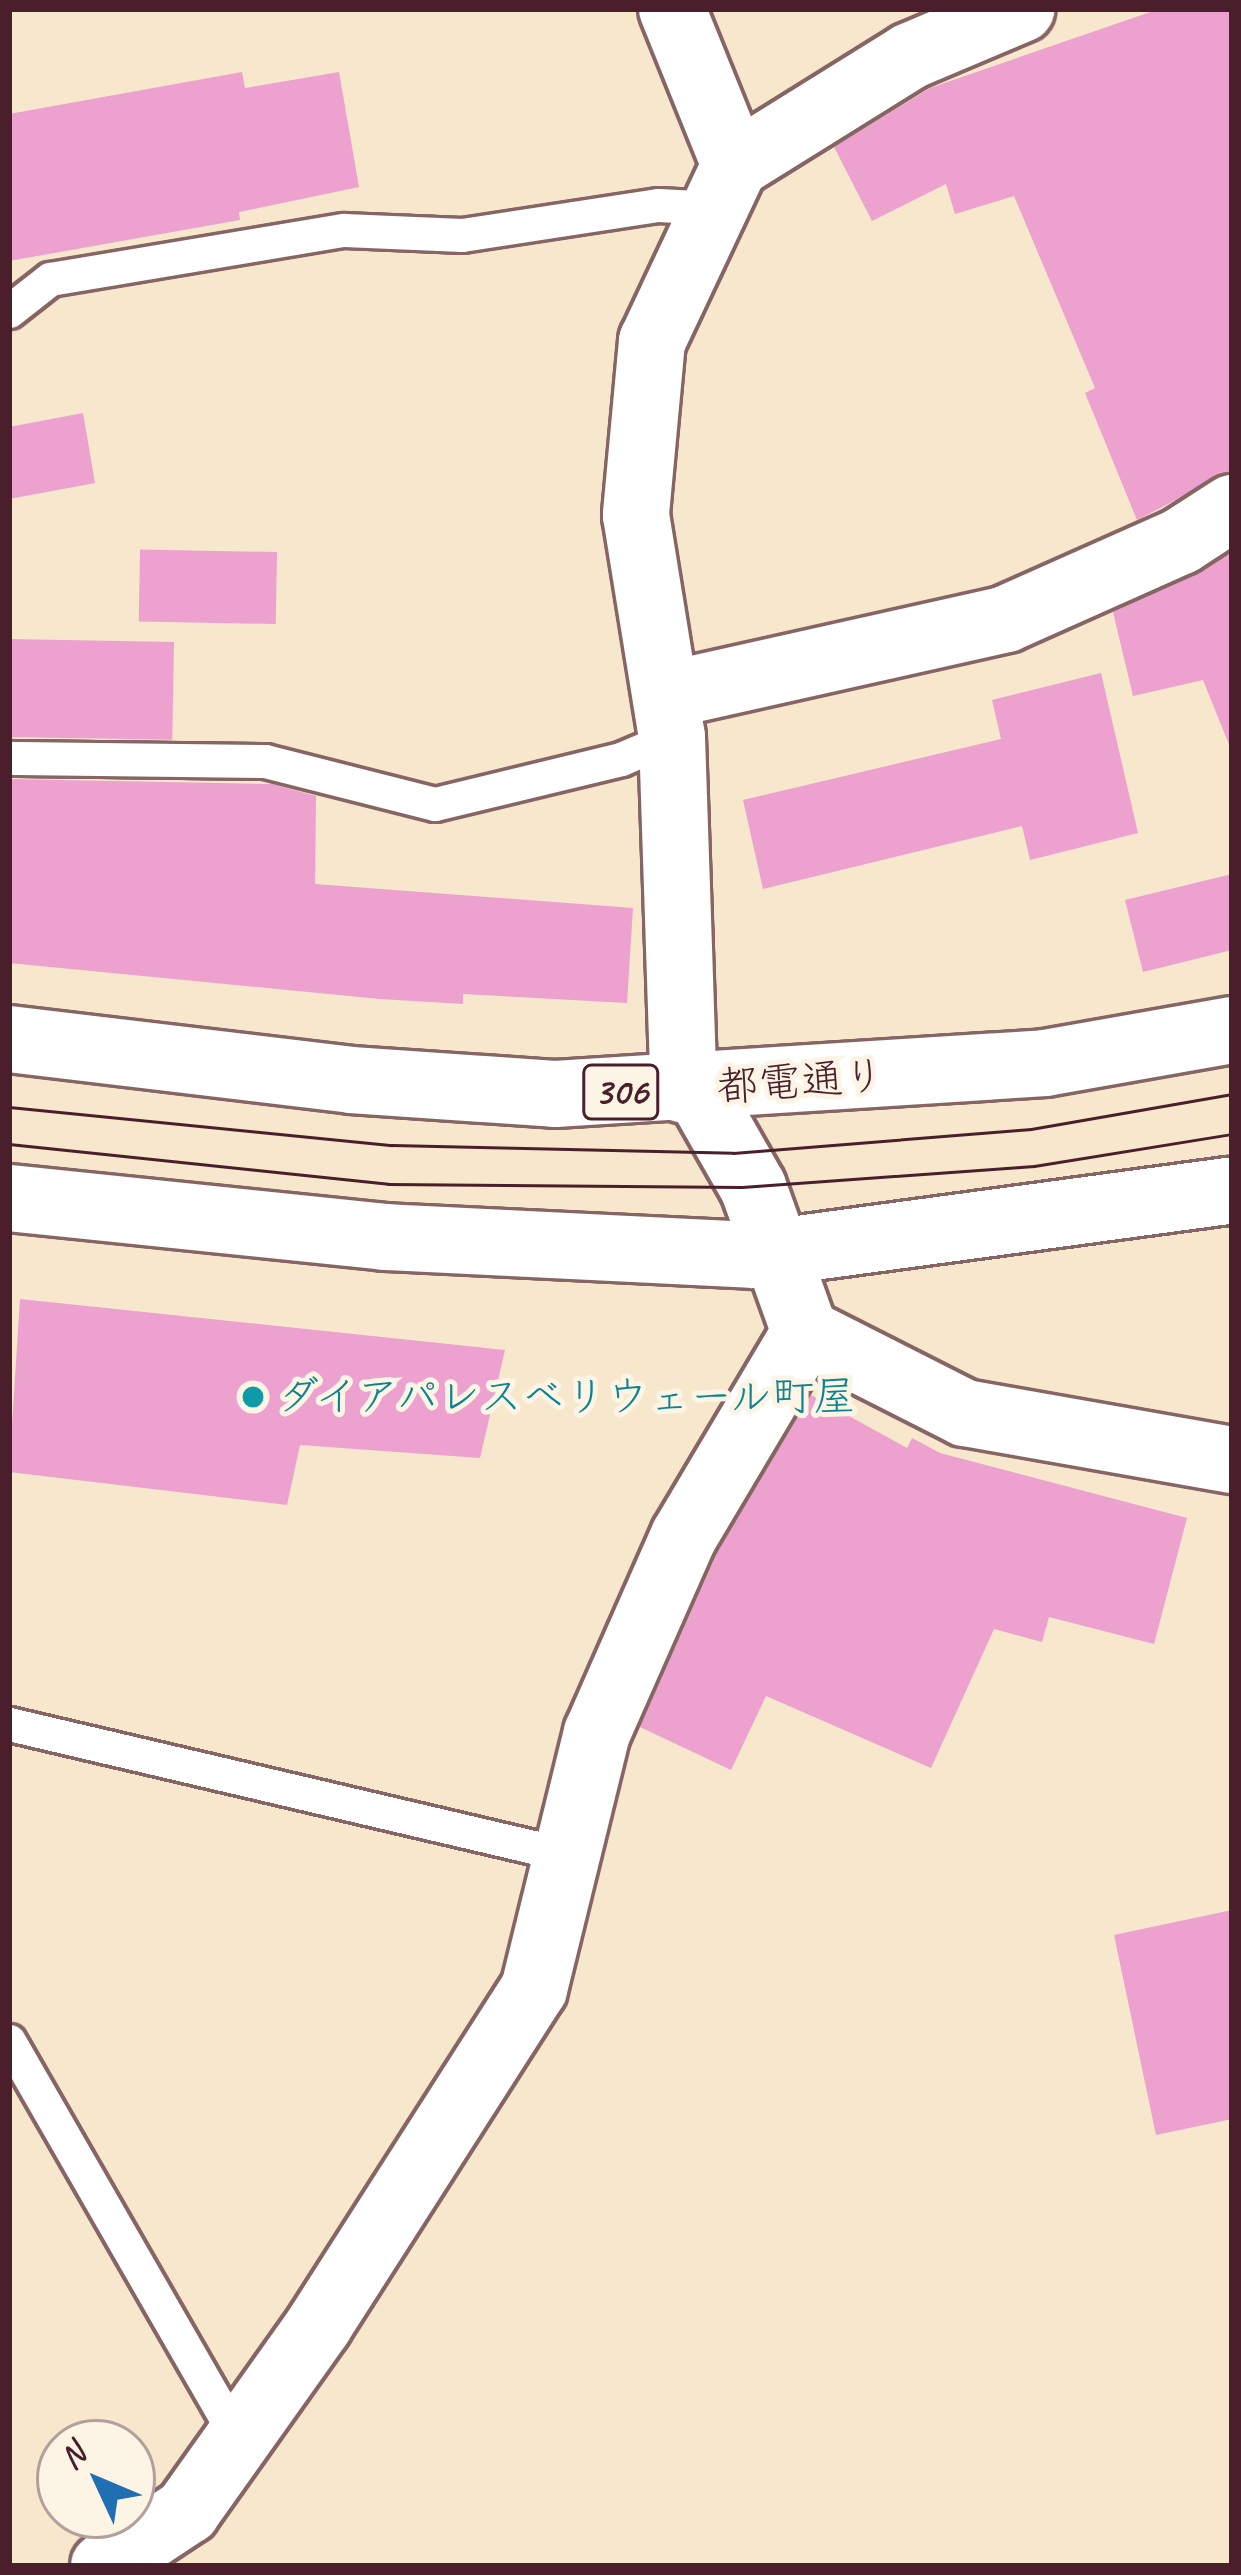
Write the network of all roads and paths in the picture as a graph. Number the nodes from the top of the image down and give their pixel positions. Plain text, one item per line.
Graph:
1 (672, 9) edge
2 (1021, 9) edge
3 (725, 187) junction
4 (9, 311) edge
5 (1232, 508) edge
6 (670, 716) junction
7 (9, 758) edge
8 (1232, 1030) edge
9 (9, 1039) edge
10 (691, 1090) junction
11 (1232, 1190) edge
12 (9, 1198) edge
13 (780, 1251) junction
14 (806, 1332) junction
15 (1232, 1460) edge
16 (9, 1724) edge
17 (567, 1855) junction
18 (9, 2041) edge
19 (238, 2439) junction
20 (104, 2566) edge

1 - 3 street
2 - 3 street
3 - 4 lane
3 - 6 street
5 - 6 street
6 - 7 lane
6 - 10 street
8 - 10 street, 都電通り / 306
9 - 10 street, 都電通り / 306
10 - 13 street
11 - 13 street
12 - 13 street
13 - 14 street
14 - 15 street
14 - 17 street
16 - 17 lane
17 - 19 street
18 - 19 lane
19 - 20 street

